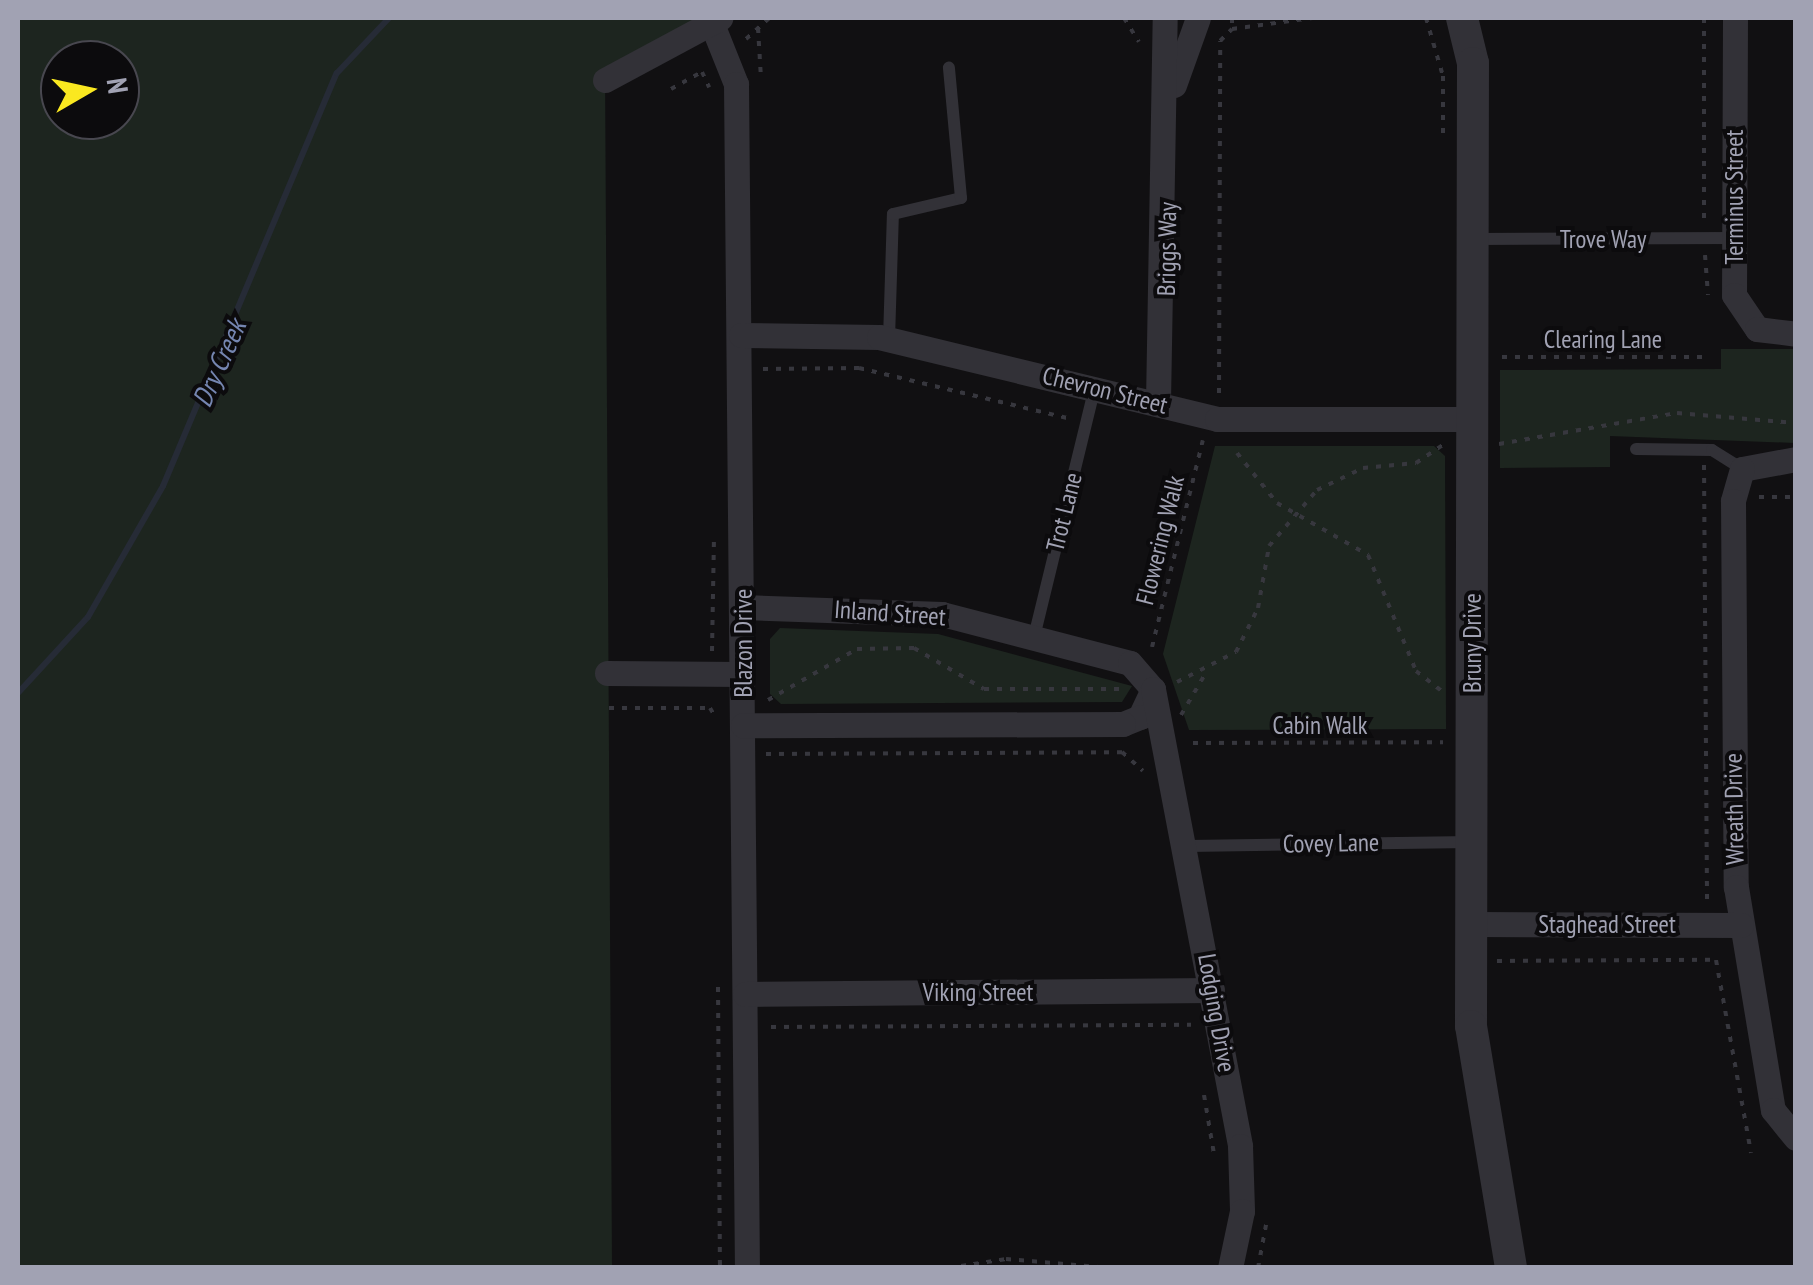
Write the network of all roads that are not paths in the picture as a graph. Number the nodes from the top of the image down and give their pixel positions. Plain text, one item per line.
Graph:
1 (1165, 18) edge
2 (1198, 18) edge
3 (1462, 18) edge
4 (1735, 18) edge
5 (716, 21) edge
6 (949, 68) dead end
7 (605, 80) dead end
8 (1170, 94) junction
9 (1734, 238) junction
10 (1472, 239) junction
11 (1796, 334) edge
12 (741, 335) junction
13 (889, 339) junction
14 (1095, 387) junction
15 (1158, 402) junction
16 (1472, 431) junction
17 (1636, 450) dead end
18 (1796, 459) edge
19 (1742, 470) junction
20 (743, 607) junction
21 (1034, 637) junction
22 (607, 673) dead end
23 (742, 674) junction
24 (1146, 702) junction
25 (743, 714) junction
26 (1171, 759) junction
27 (1473, 842) junction
28 (1188, 846) junction
29 (1473, 924) junction
30 (1741, 925) junction
31 (1212, 990) junction
32 (745, 994) junction
33 (1796, 1138) edge
34 (747, 1268) edge
35 (1230, 1268) edge
36 (1511, 1268) edge

1 - 8 street, Briggs Way
2 - 8 street, Briggs Way
3 - 10 street, Bruny Drive
4 - 9 street, Terminus Street
5 - 7 street
5 - 12 street, Blazon Drive
6 - 13 lane
8 - 15 street, Briggs Way
9 - 10 lane, Trove Way
9 - 11 street, Terminus Street
10 - 16 street, Bruny Drive
12 - 13 street, Chevron Street
12 - 20 street, Blazon Drive
13 - 14 street, Chevron Street
14 - 15 street, Chevron Street
14 - 21 lane, Trot Lane
15 - 16 street, Chevron Street
16 - 27 street, Bruny Drive
17 - 19 lane
18 - 19 street
19 - 30 street, Wreath Drive
20 - 21 street, Inland Street
20 - 23 street, Blazon Drive
21 - 24 street, Inland Street
22 - 23 street
23 - 25 street, Blazon Drive
24 - 25 street
24 - 26 street
24 - 26 street, Lodging Drive
25 - 32 street, Blazon Drive
26 - 28 street, Lodging Drive
27 - 28 lane, Covey Lane
27 - 29 street, Bruny Drive
28 - 31 street, Lodging Drive
29 - 30 street, Staghead Street
29 - 36 street, Bruny Drive
30 - 33 street, Wreath Drive
31 - 32 street, Viking Street
31 - 35 street, Lodging Drive
32 - 34 street, Blazon Drive

